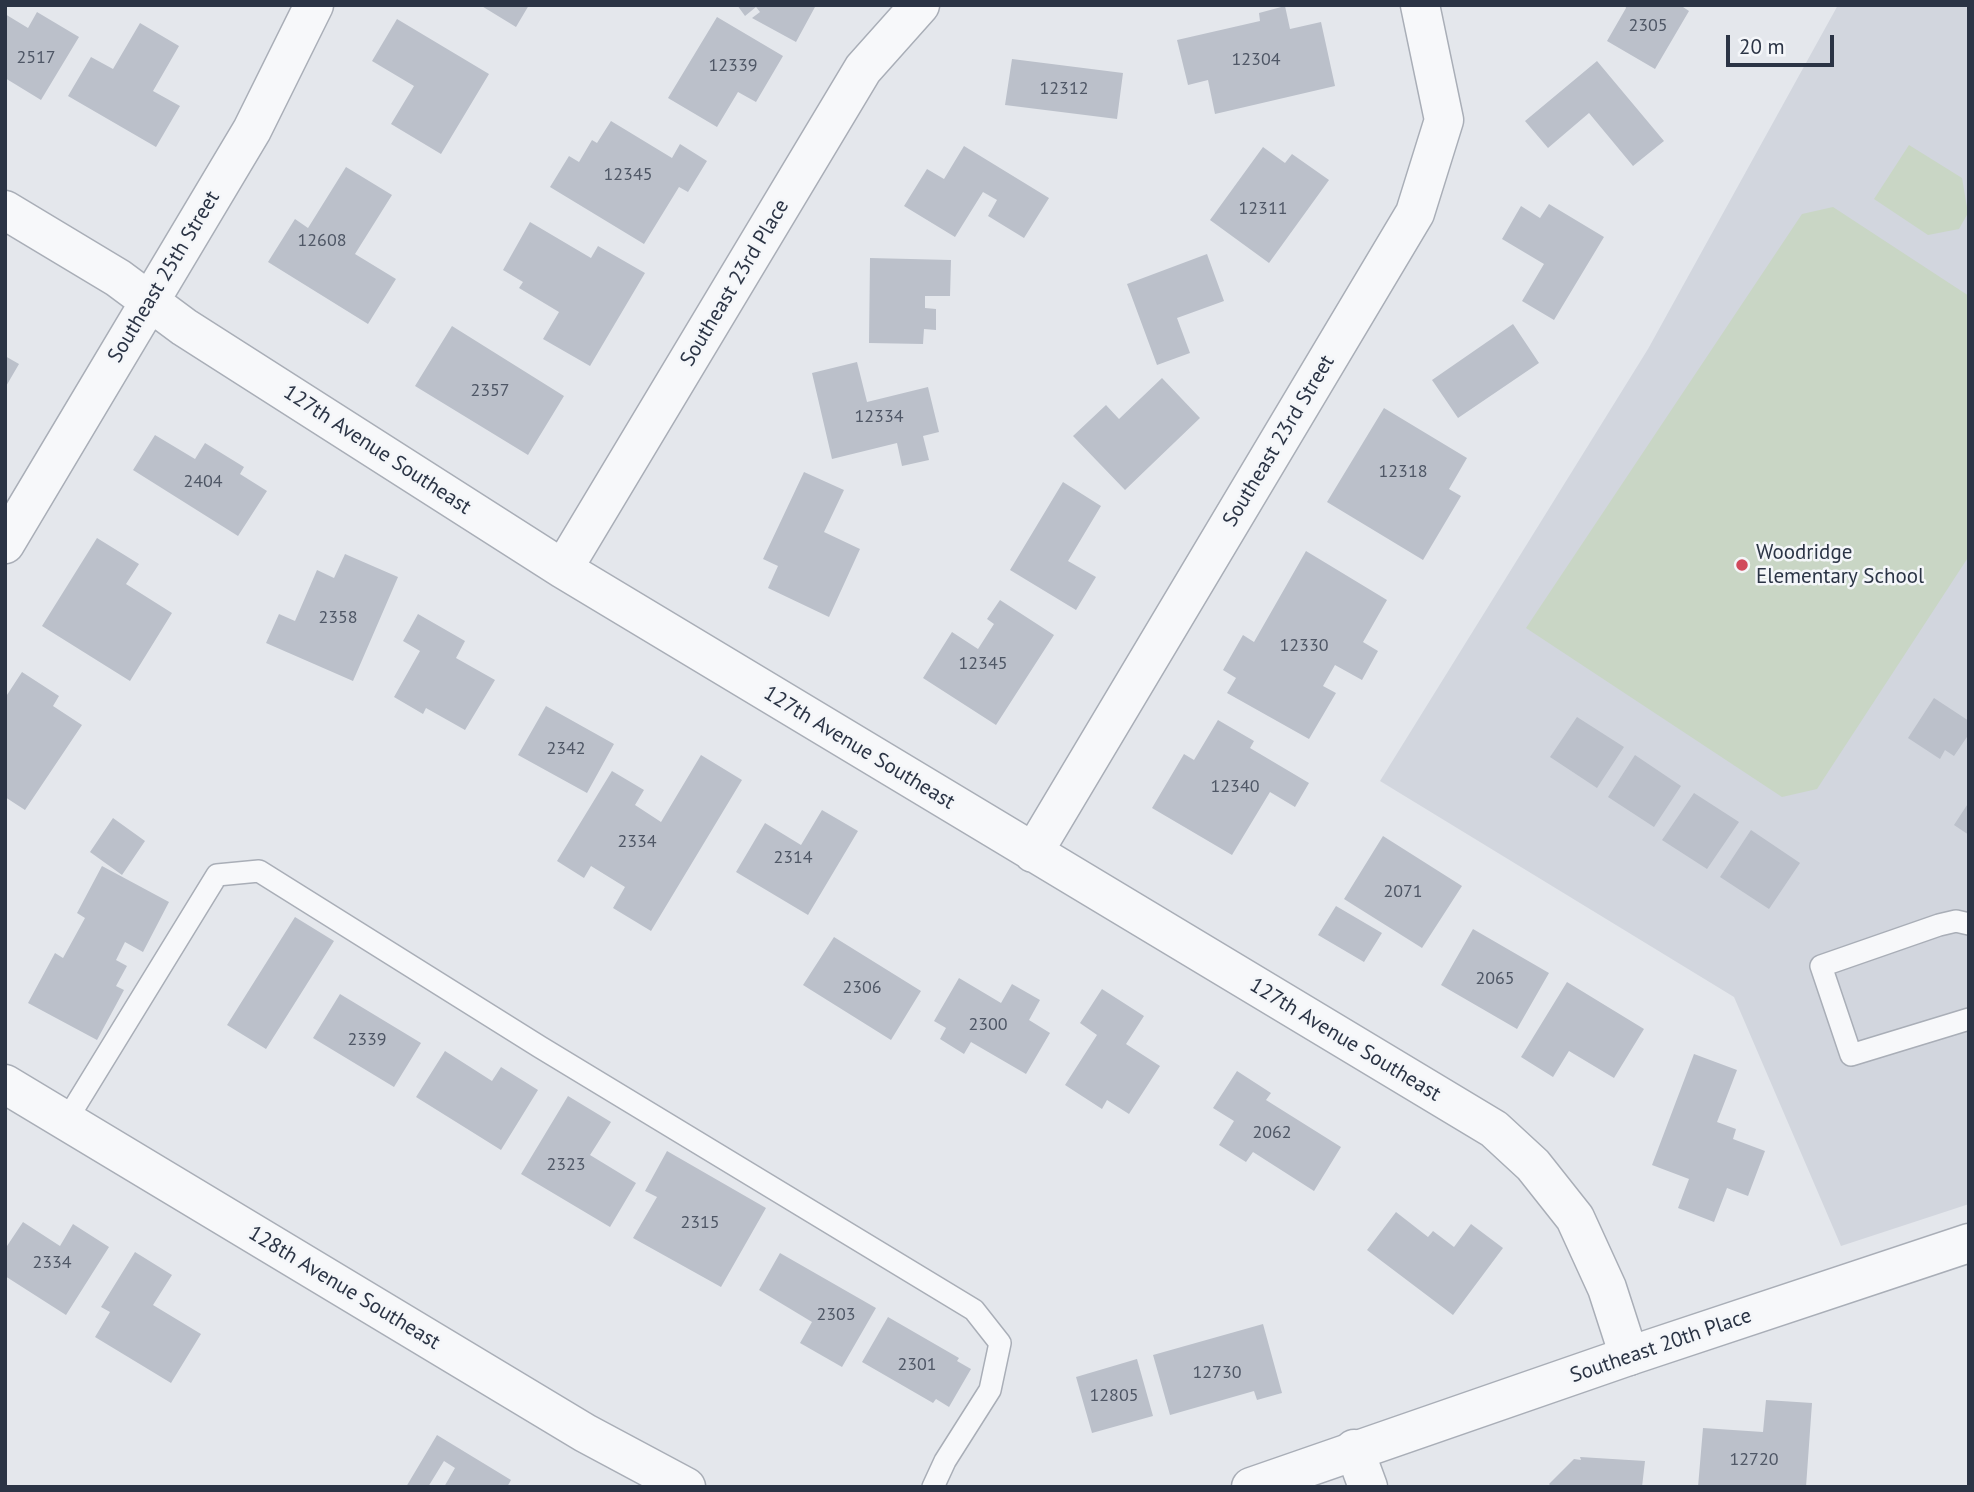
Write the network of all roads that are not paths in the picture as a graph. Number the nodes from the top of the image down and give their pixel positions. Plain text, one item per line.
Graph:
1 (314, 5) edge
2 (920, 5) edge
3 (1420, 5) edge
4 (5, 210) edge
5 (148, 301) junction
6 (5, 544) edge
7 (563, 569) junction
8 (1033, 853) junction
9 (1969, 924) edge
10 (1969, 1019) edge
11 (5, 1084) edge
12 (66, 1121) junction
13 (1969, 1243) edge
14 (1629, 1356) junction
15 (1354, 1449) junction
16 (686, 1487) edge
17 (933, 1487) edge
18 (1251, 1487) edge
19 (1368, 1487) edge

1 - 5 street, Southeast 25th Street
2 - 7 street, Southeast 23rd Place
3 - 8 street, Southeast 23rd Street
4 - 5 street, 127th Avenue Southeast
5 - 6 street, Southeast 25th Street
5 - 7 street, 127th Avenue Southeast
7 - 8 street, 127th Avenue Southeast
8 - 14 street, 127th Avenue Southeast
9 - 10 lane
11 - 12 street, 128th Avenue Southeast
12 - 16 street, 128th Avenue Southeast
12 - 17 lane
13 - 14 street, Southeast 20th Place
14 - 15 street, Southeast 20th Place
15 - 18 street
15 - 19 street

